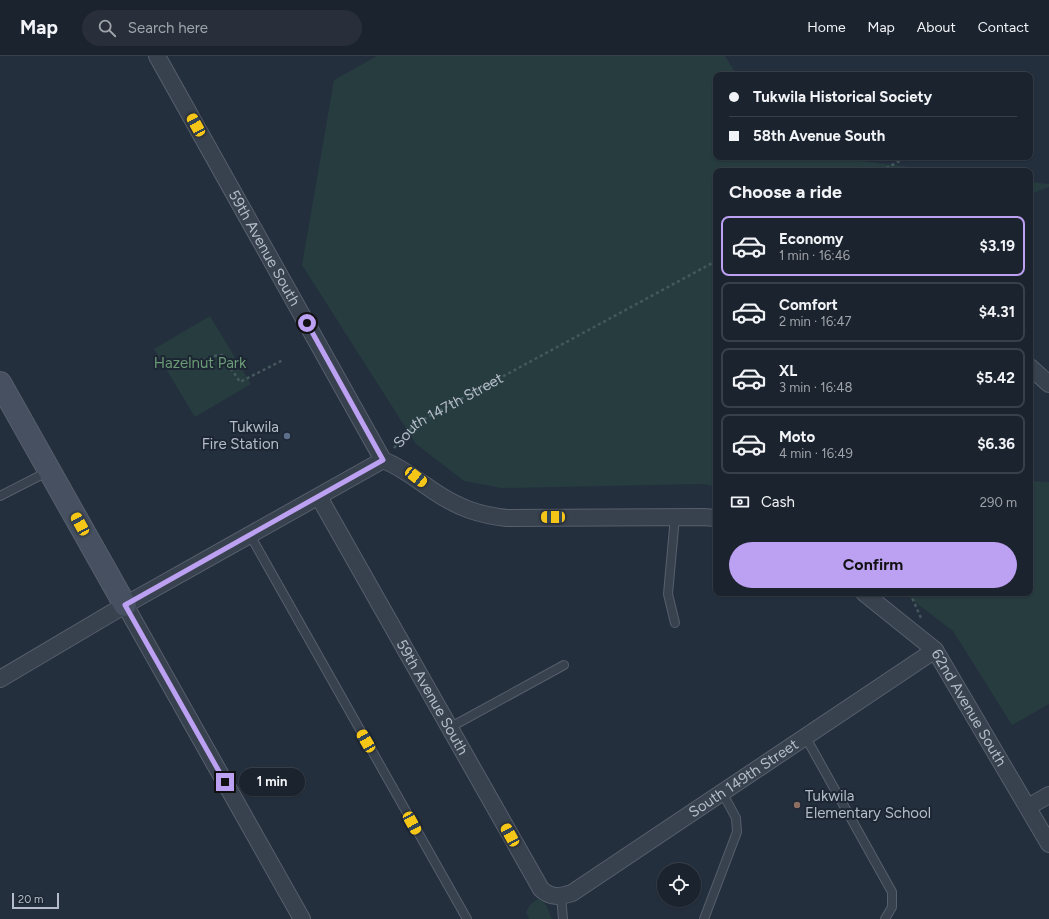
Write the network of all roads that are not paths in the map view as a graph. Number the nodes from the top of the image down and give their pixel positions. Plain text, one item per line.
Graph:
1 (157, 56) edge
2 (1033, 370) edge
3 (0, 383) edge
4 (1049, 384) edge
5 (383, 460) junction
6 (50, 471) junction
7 (0, 496) edge
8 (319, 497) junction
9 (675, 517) junction
10 (713, 518) edge
11 (250, 536) junction
12 (868, 596) edge
13 (125, 605) junction
14 (675, 623) dead end
15 (934, 650) junction
16 (564, 665) dead end
17 (0, 679) edge
18 (449, 728) junction
19 (805, 736) junction
20 (722, 792) junction
21 (1049, 795) edge
22 (1028, 807) junction
23 (1049, 844) edge
24 (554, 896) junction
25 (302, 919) edge
26 (466, 919) edge
27 (563, 919) edge
28 (704, 919) edge
29 (885, 919) edge

1 - 5 street, 59th Avenue South
2 - 4 street
3 - 6 street
5 - 8 street, South 147th Street
5 - 9 street
6 - 7 lane
6 - 13 street
8 - 11 street, South 147th Street
8 - 18 street, 59th Avenue South
9 - 10 street
9 - 14 lane
11 - 13 street, South 147th Street
11 - 26 lane
12 - 15 street, 62nd Avenue South
13 - 17 street, South 147th Street
13 - 25 street
15 - 19 street, South 149th Street
15 - 22 street, 62nd Avenue South
16 - 18 lane
18 - 24 street, 59th Avenue South
19 - 20 street, South 149th Street
19 - 29 lane
20 - 24 street, South 149th Street
20 - 28 lane
21 - 22 street
22 - 23 street, 62nd Avenue South
24 - 27 lane

